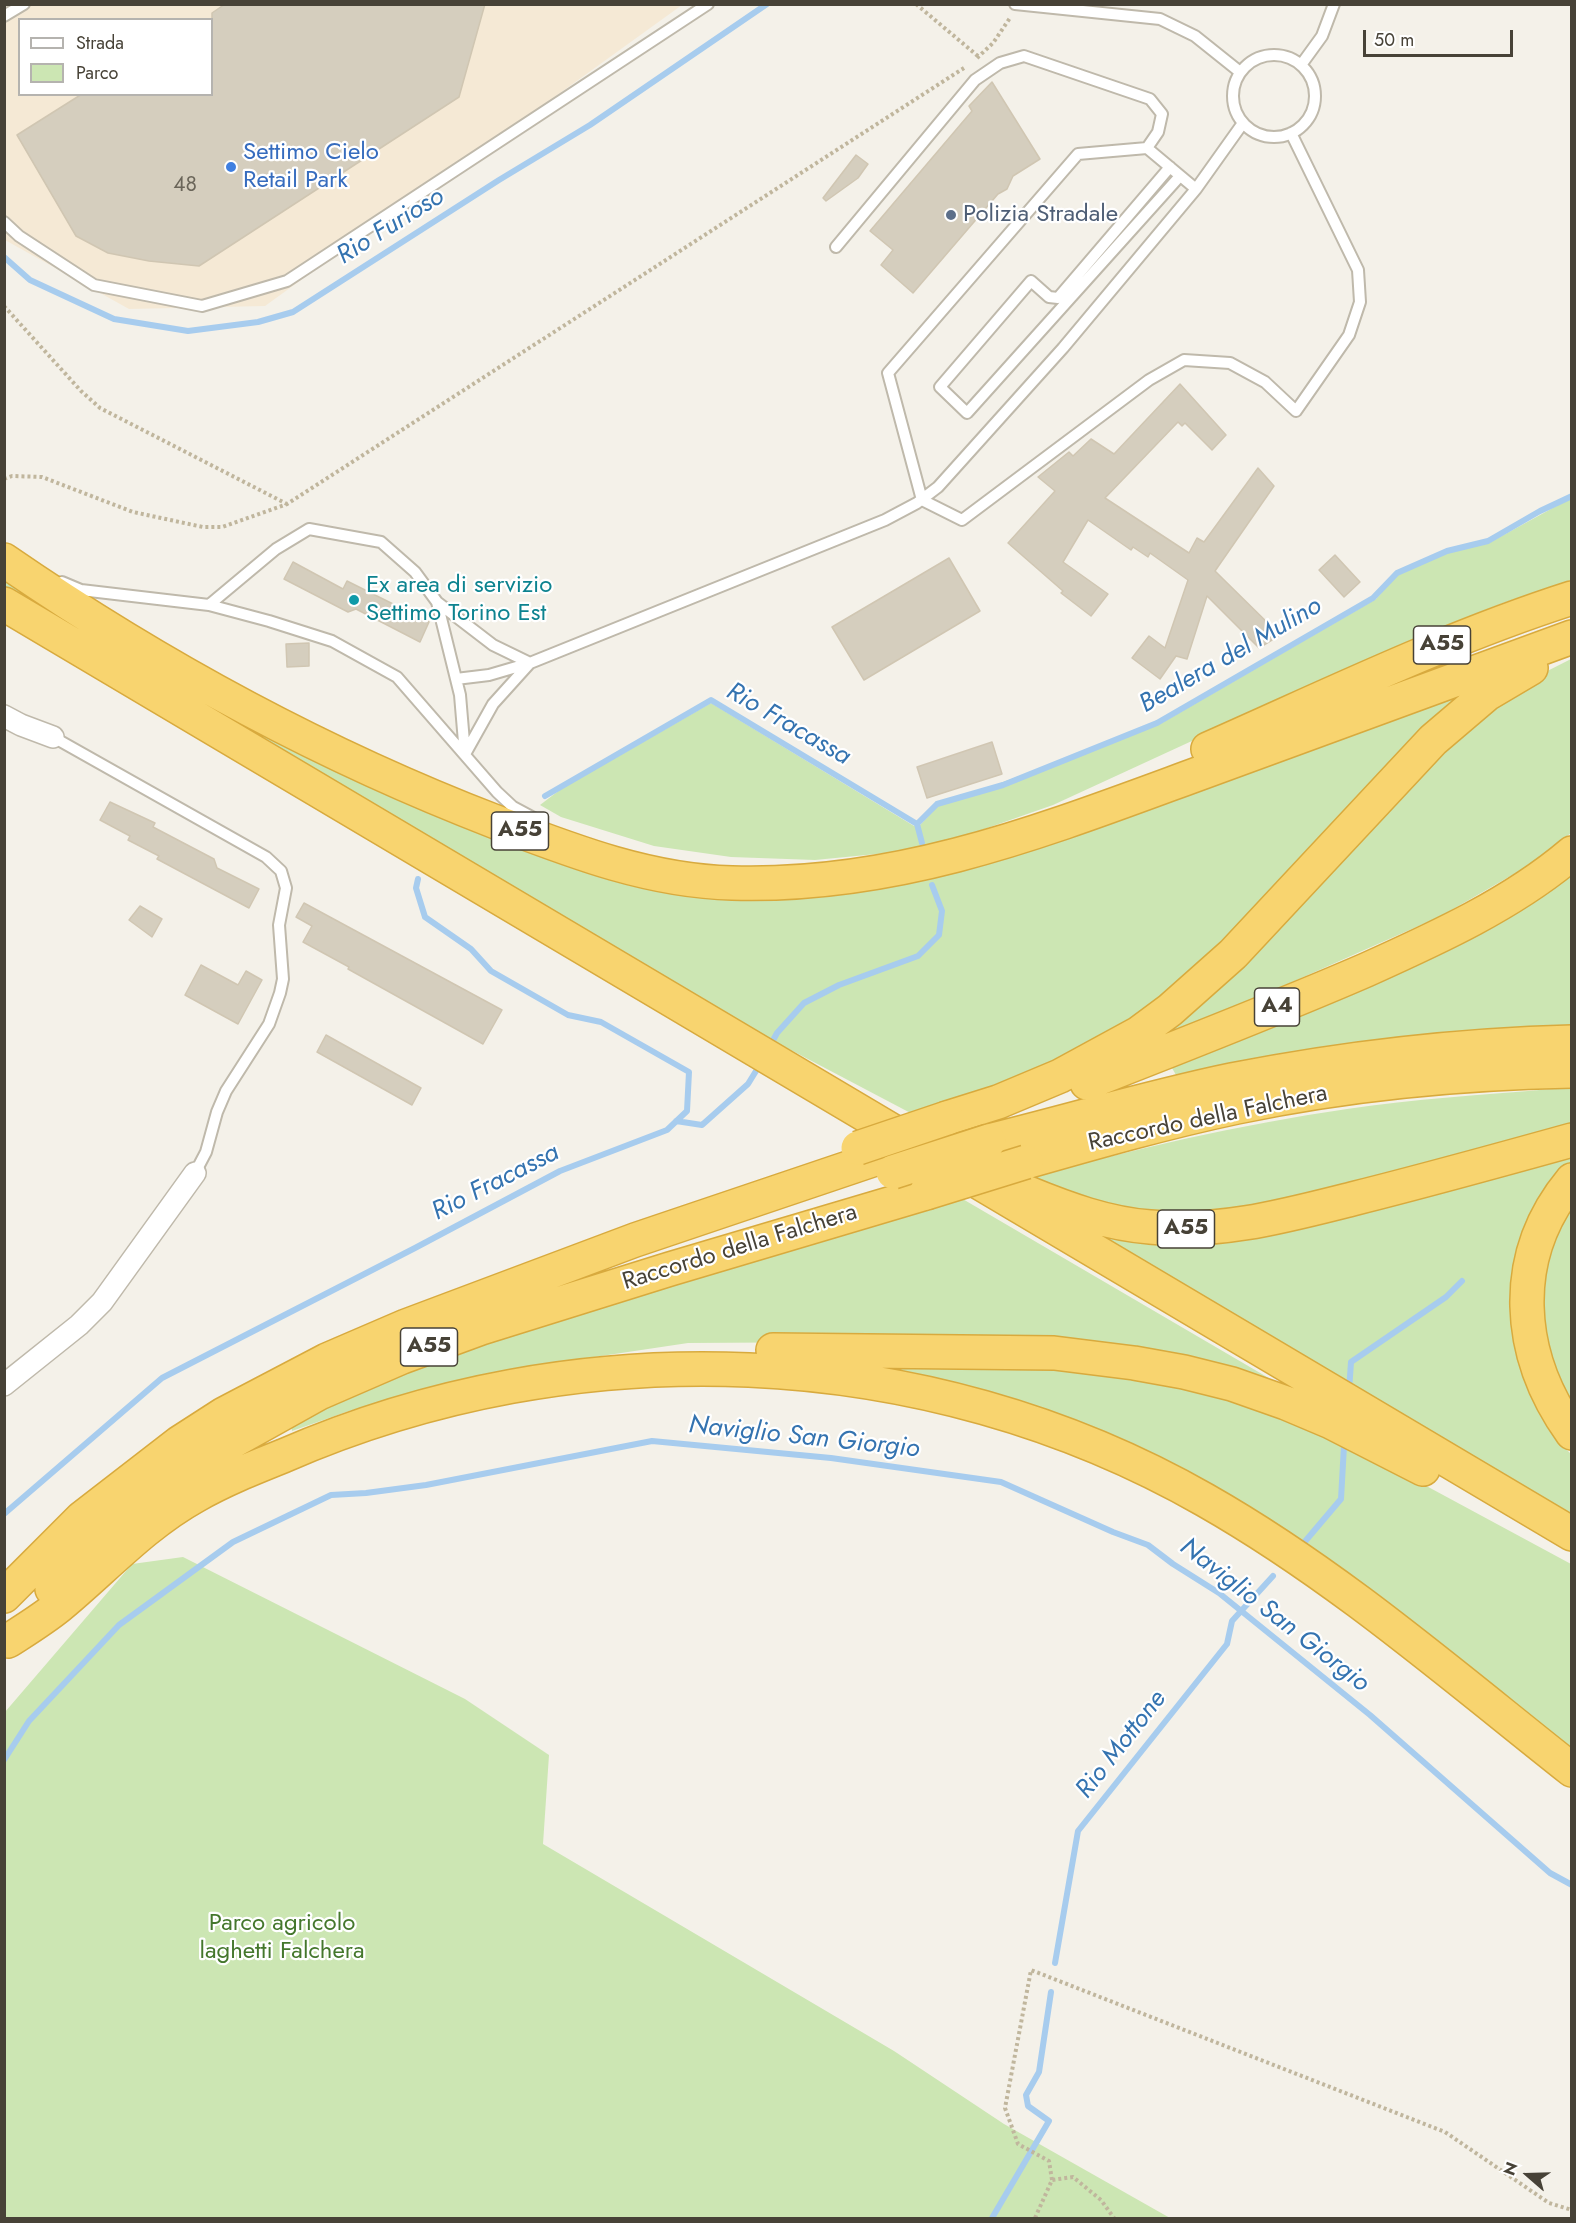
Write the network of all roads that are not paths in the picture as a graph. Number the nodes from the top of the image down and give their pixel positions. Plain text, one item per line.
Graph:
1 (24, 4) edge
2 (708, 4) edge
3 (1334, 4) edge
4 (1017, 5) edge
5 (4, 16) edge
6 (1300, 65) junction
7 (1240, 72) junction
8 (1243, 123) junction
9 (1291, 133) junction
10 (1147, 148) junction
11 (1170, 167) junction
12 (1180, 176) junction
13 (1196, 189) junction
14 (4, 222) edge
15 (836, 247) dead end
16 (922, 500) junction
17 (4, 560) edge
18 (56, 579) dead end
19 (1572, 597) edge
20 (437, 602) junction
21 (4, 604) edge
22 (209, 605) junction
23 (1572, 638) edge
24 (1572, 644) edge
25 (530, 663) junction
26 (456, 678) junction
27 (4, 716) edge
28 (53, 737) joint
29 (465, 754) junction
30 (1088, 814) junction
31 (550, 825) dead end
32 (589, 845) dead end
33 (1572, 853) edge
34 (626, 867) junction
35 (1572, 1042) edge
36 (1572, 1071) edge
37 (820, 1088) junction
38 (967, 1129) junction
39 (1572, 1140) edge
40 (195, 1173) joint
41 (1572, 1180) edge
42 (813, 1182) joint
43 (584, 1376) junction
44 (4, 1385) edge
45 (1572, 1433) edge
46 (1572, 1534) edge
47 (1572, 1542) edge
48 (4, 1596) edge
49 (6, 1644) edge
50 (1572, 1770) edge

1 - 5 lane
2 - 14 lane
3 - 6 lane
4 - 7 lane
6 - 7 lane
6 - 9 lane
7 - 8 lane
8 - 9 lane
8 - 13 lane
9 - 16 lane
10 - 11 lane
10 - 15 lane
10 - 16 lane
11 - 12 lane
11 - 12 lane
12 - 13 lane
13 - 16 lane
16 - 25 lane
17 - 34 highway, A55
18 - 22 lane
19 - 30 highway, A55
20 - 22 lane
20 - 25 lane
20 - 26 lane
21 - 37 highway, A55
22 - 29 lane
23 - 30 highway
24 - 38 highway
25 - 26 lane
25 - 29 lane
26 - 29 lane
27 - 28 street
28 - 40 lane
29 - 31 lane
30 - 34 highway, A55
32 - 34 lane
33 - 38 highway, A4
35 - 38 highway, Raccordo della Falchera
36 - 49 highway, Raccordo della Falchera / A55, bridge
37 - 39 highway, A55
37 - 46 highway
38 - 42 highway, A4
40 - 44 street
41 - 45 highway
42 - 48 highway, Raccordo della Falchera / A55
43 - 47 highway
43 - 49 highway
43 - 50 highway

